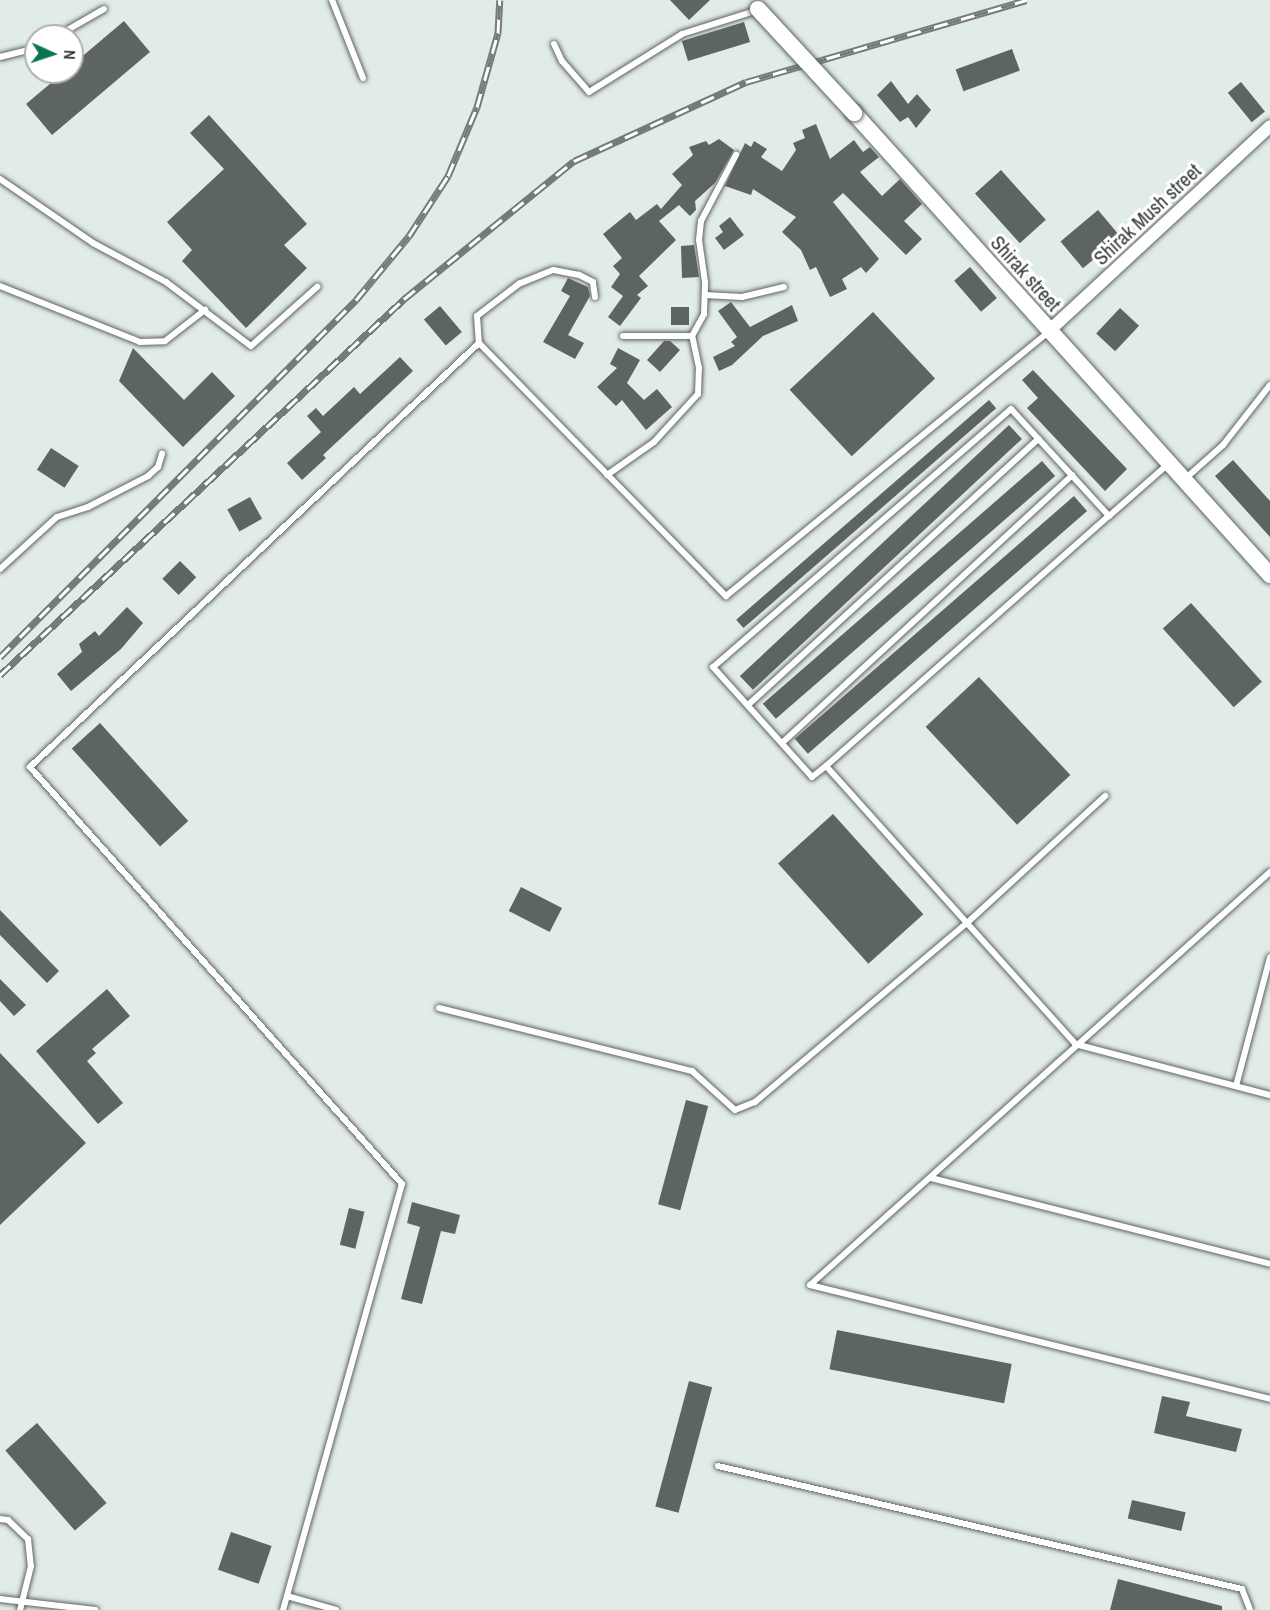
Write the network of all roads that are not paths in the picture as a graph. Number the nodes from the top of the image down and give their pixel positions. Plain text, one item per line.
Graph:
1 (332, 0) edge
2 (758, 4) edge
3 (104, 9) dead end
4 (78, 24) edge
5 (554, 44) dead end
6 (24, 51) edge
7 (0, 57) edge
8 (363, 78) dead end
9 (1270, 126) edge
10 (736, 155) dead end
11 (0, 179) edge
12 (0, 286) edge
13 (317, 287) dead end
14 (784, 287) dead end
15 (705, 295) junction
16 (595, 297) dead end
17 (205, 310) junction
18 (1052, 328) junction
19 (623, 336) dead end
20 (692, 336) junction
21 (479, 343) junction
22 (1270, 385) edge
23 (1038, 439) junction
24 (162, 454) dead end
25 (1172, 461) junction
26 (607, 475) junction
27 (1072, 476) junction
28 (1187, 477) junction
29 (1109, 516) junction
30 (1270, 565) edge
31 (0, 569) edge
32 (1270, 575) edge
33 (748, 705) junction
34 (782, 743) junction
35 (826, 766) junction
36 (1105, 796) dead end
37 (1270, 872) edge
38 (967, 923) junction
39 (1270, 957) edge
40 (440, 1008) dead end
41 (1075, 1044) junction
42 (1236, 1086) junction
43 (1270, 1095) edge
44 (931, 1178) junction
45 (1270, 1264) edge
46 (1270, 1399) edge
47 (718, 1466) dead end
48 (0, 1518) edge
49 (286, 1596) junction
50 (0, 1599) edge
51 (22, 1601) junction
52 (20, 1610) edge
53 (93, 1610) edge
54 (283, 1610) edge
55 (336, 1610) edge
56 (1250, 1610) edge

1 - 8 lane
2 - 5 lane
2 - 18 main road, Shirak street, bridge
3 - 4 lane
6 - 7 lane
9 - 18 street, Shirak Mush street
10 - 15 lane
11 - 17 lane
12 - 17 lane
13 - 17 lane
14 - 15 lane
15 - 20 lane
16 - 21 lane
18 - 25 main road, Shirak street
18 - 26 lane
19 - 20 lane
20 - 26 lane
21 - 26 lane
21 - 49 lane
22 - 28 lane
23 - 27 lane
23 - 33 lane
23 - 33 lane
24 - 31 lane
25 - 28 main road, Shirak street
25 - 29 lane
27 - 29 lane
27 - 34 lane
28 - 30 main road, Shirak street
28 - 32 main road, Shirak street
29 - 35 lane
33 - 34 lane
34 - 35 lane
35 - 38 lane
36 - 38 lane
37 - 41 lane
38 - 40 lane
38 - 41 lane
39 - 42 lane
41 - 42 lane
41 - 44 lane
42 - 43 lane
44 - 45 lane
44 - 46 lane
47 - 56 lane
48 - 51 lane
49 - 54 lane
49 - 55 lane
50 - 51 lane
51 - 52 lane
51 - 53 lane

